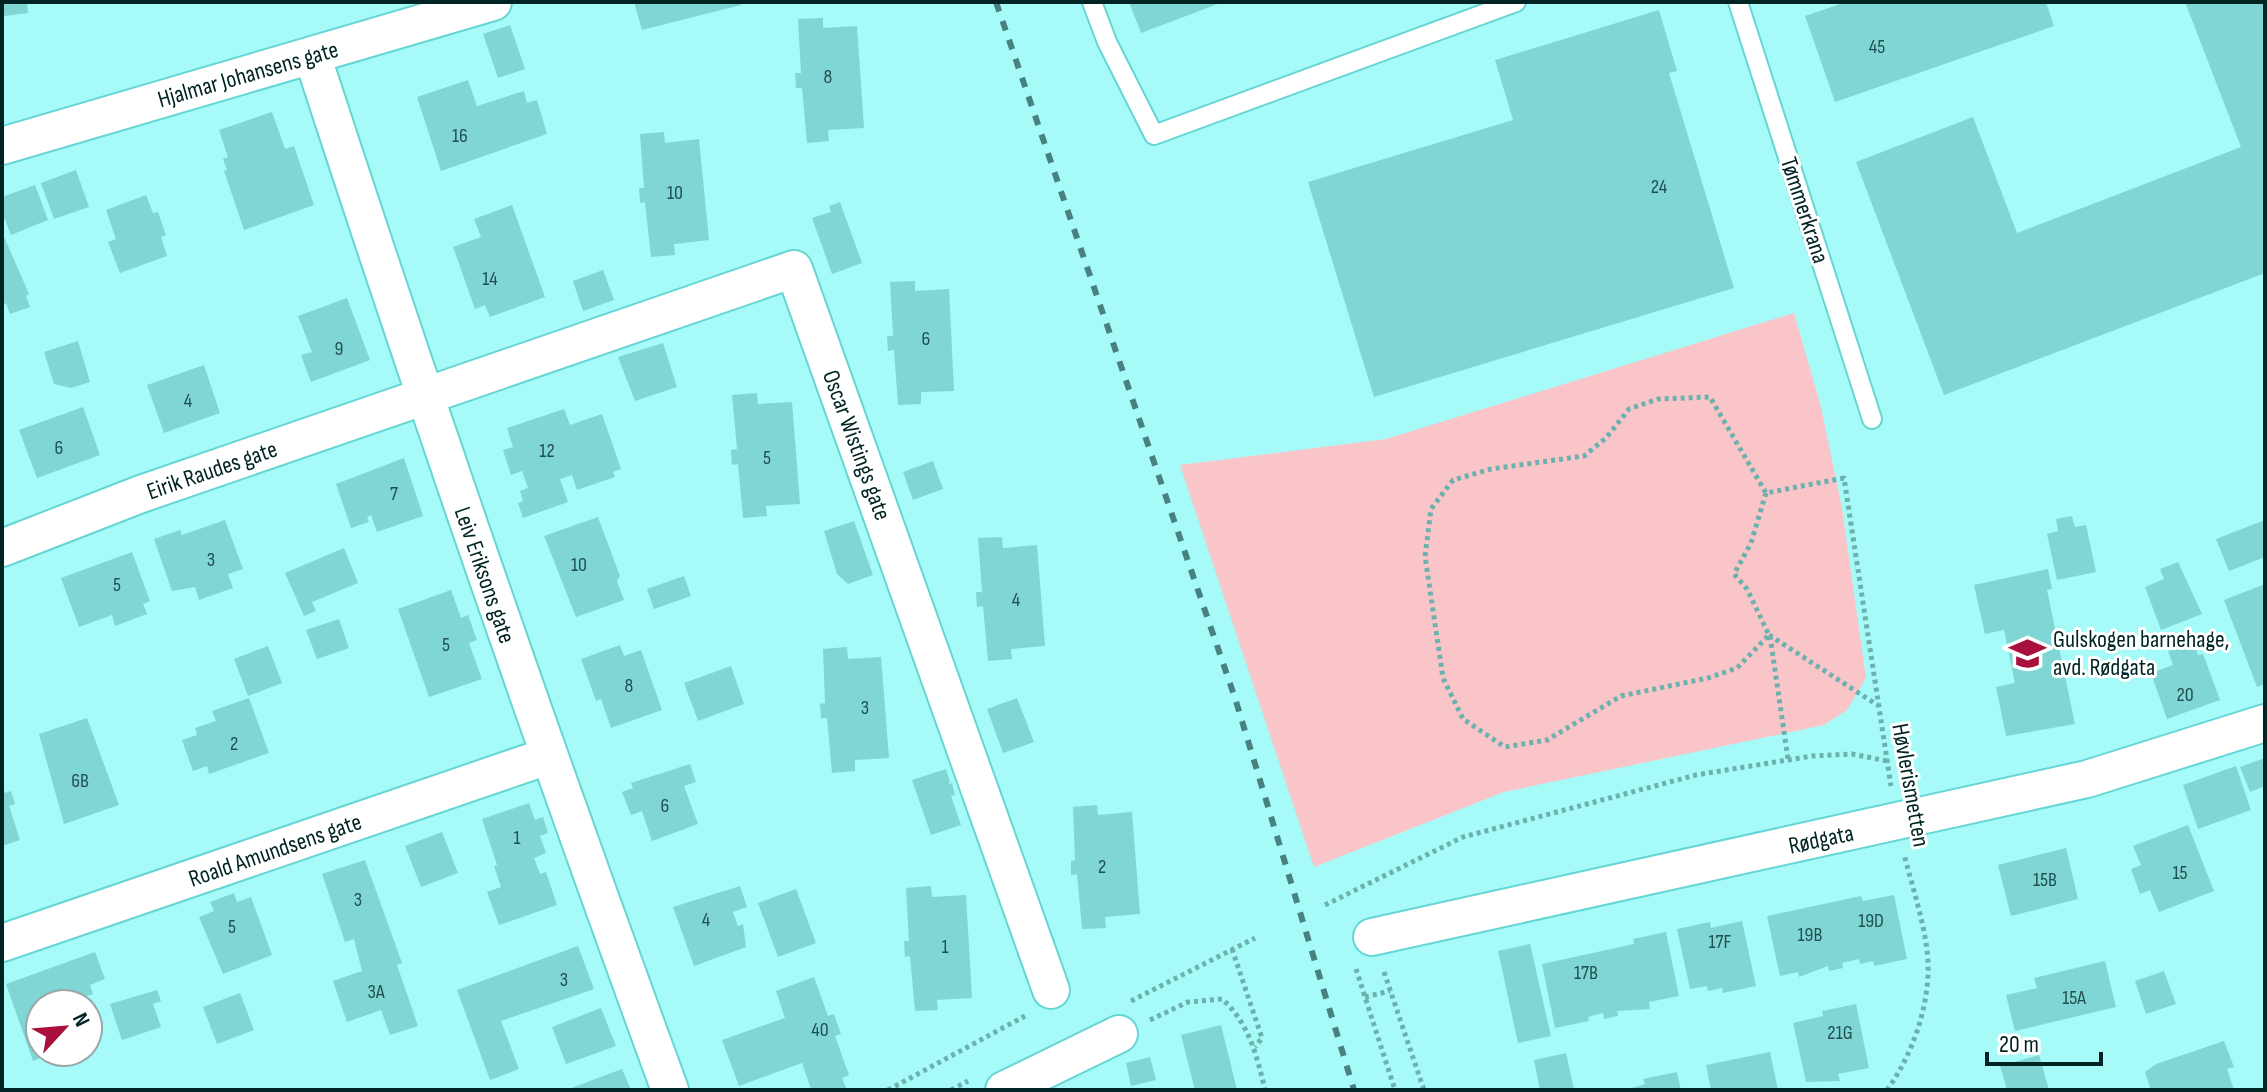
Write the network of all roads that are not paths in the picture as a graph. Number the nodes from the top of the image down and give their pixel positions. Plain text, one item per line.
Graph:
1 (493, 2) edge
2 (1092, 2) edge
3 (1516, 2) edge
4 (1738, 2) edge
5 (312, 55) junction
6 (2, 146) edge
7 (424, 398) junction
8 (1872, 419) dead end
9 (2, 548) edge
10 (2265, 723) edge
11 (548, 756) junction
12 (1372, 937) road end
13 (2, 943) edge
14 (1051, 990) road end
15 (1119, 1034) road end
16 (670, 1090) edge
17 (1004, 1090) edge

1 - 5 street, Hjalmar Johansens gate
2 - 3 lane
4 - 8 lane, Tømmerkrana
5 - 6 street, Hjalmar Johansens gate
5 - 7 street, Leiv Eriksons gate
7 - 9 street, Eirik Raudes gate
7 - 11 street, Leiv Eriksons gate
7 - 14 street, Oscar Wistings gate
10 - 12 street, Rødgata
11 - 13 street, Roald Amundsens gate
11 - 16 street, Leiv Eriksons gate
15 - 17 street

